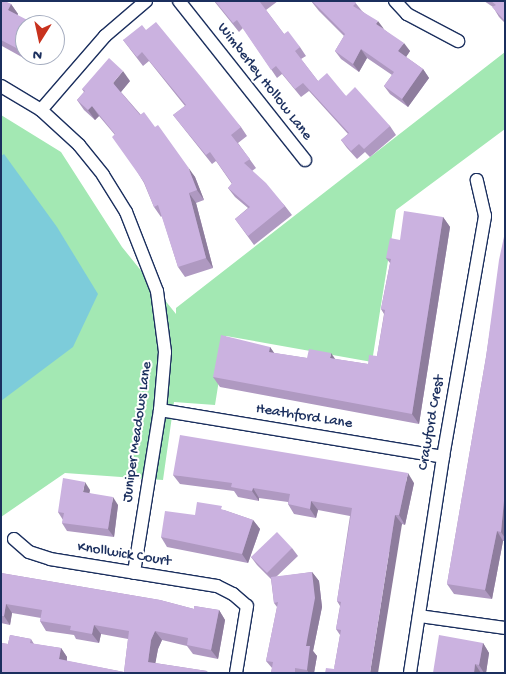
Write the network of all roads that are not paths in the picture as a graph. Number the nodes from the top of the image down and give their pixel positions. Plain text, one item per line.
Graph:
1 (146, 1) edge
2 (179, 1) edge
3 (395, 1) edge
4 (458, 41) dead end
5 (1, 86) edge
6 (41, 110) junction
7 (305, 160) dead end
8 (477, 180) dead end
9 (160, 410) junction
10 (443, 457) junction
11 (14, 539) dead end
12 (134, 573) junction
13 (419, 616) junction
14 (505, 628) edge
15 (236, 673) edge
16 (410, 673) edge

1 - 6 street
2 - 7 street, Wimberley Hollow Lane
3 - 4 street
5 - 6 street, Juniper Meadows Lane
6 - 9 street, Juniper Meadows Lane
8 - 10 street, Crawford Crest
9 - 10 street, Heathford Lane
9 - 12 street, Juniper Meadows Lane
10 - 13 street, Crawford Crest
11 - 12 street, Knollwick Court
12 - 15 street, Knollwick Court
13 - 14 street
13 - 16 street, Crawford Crest

